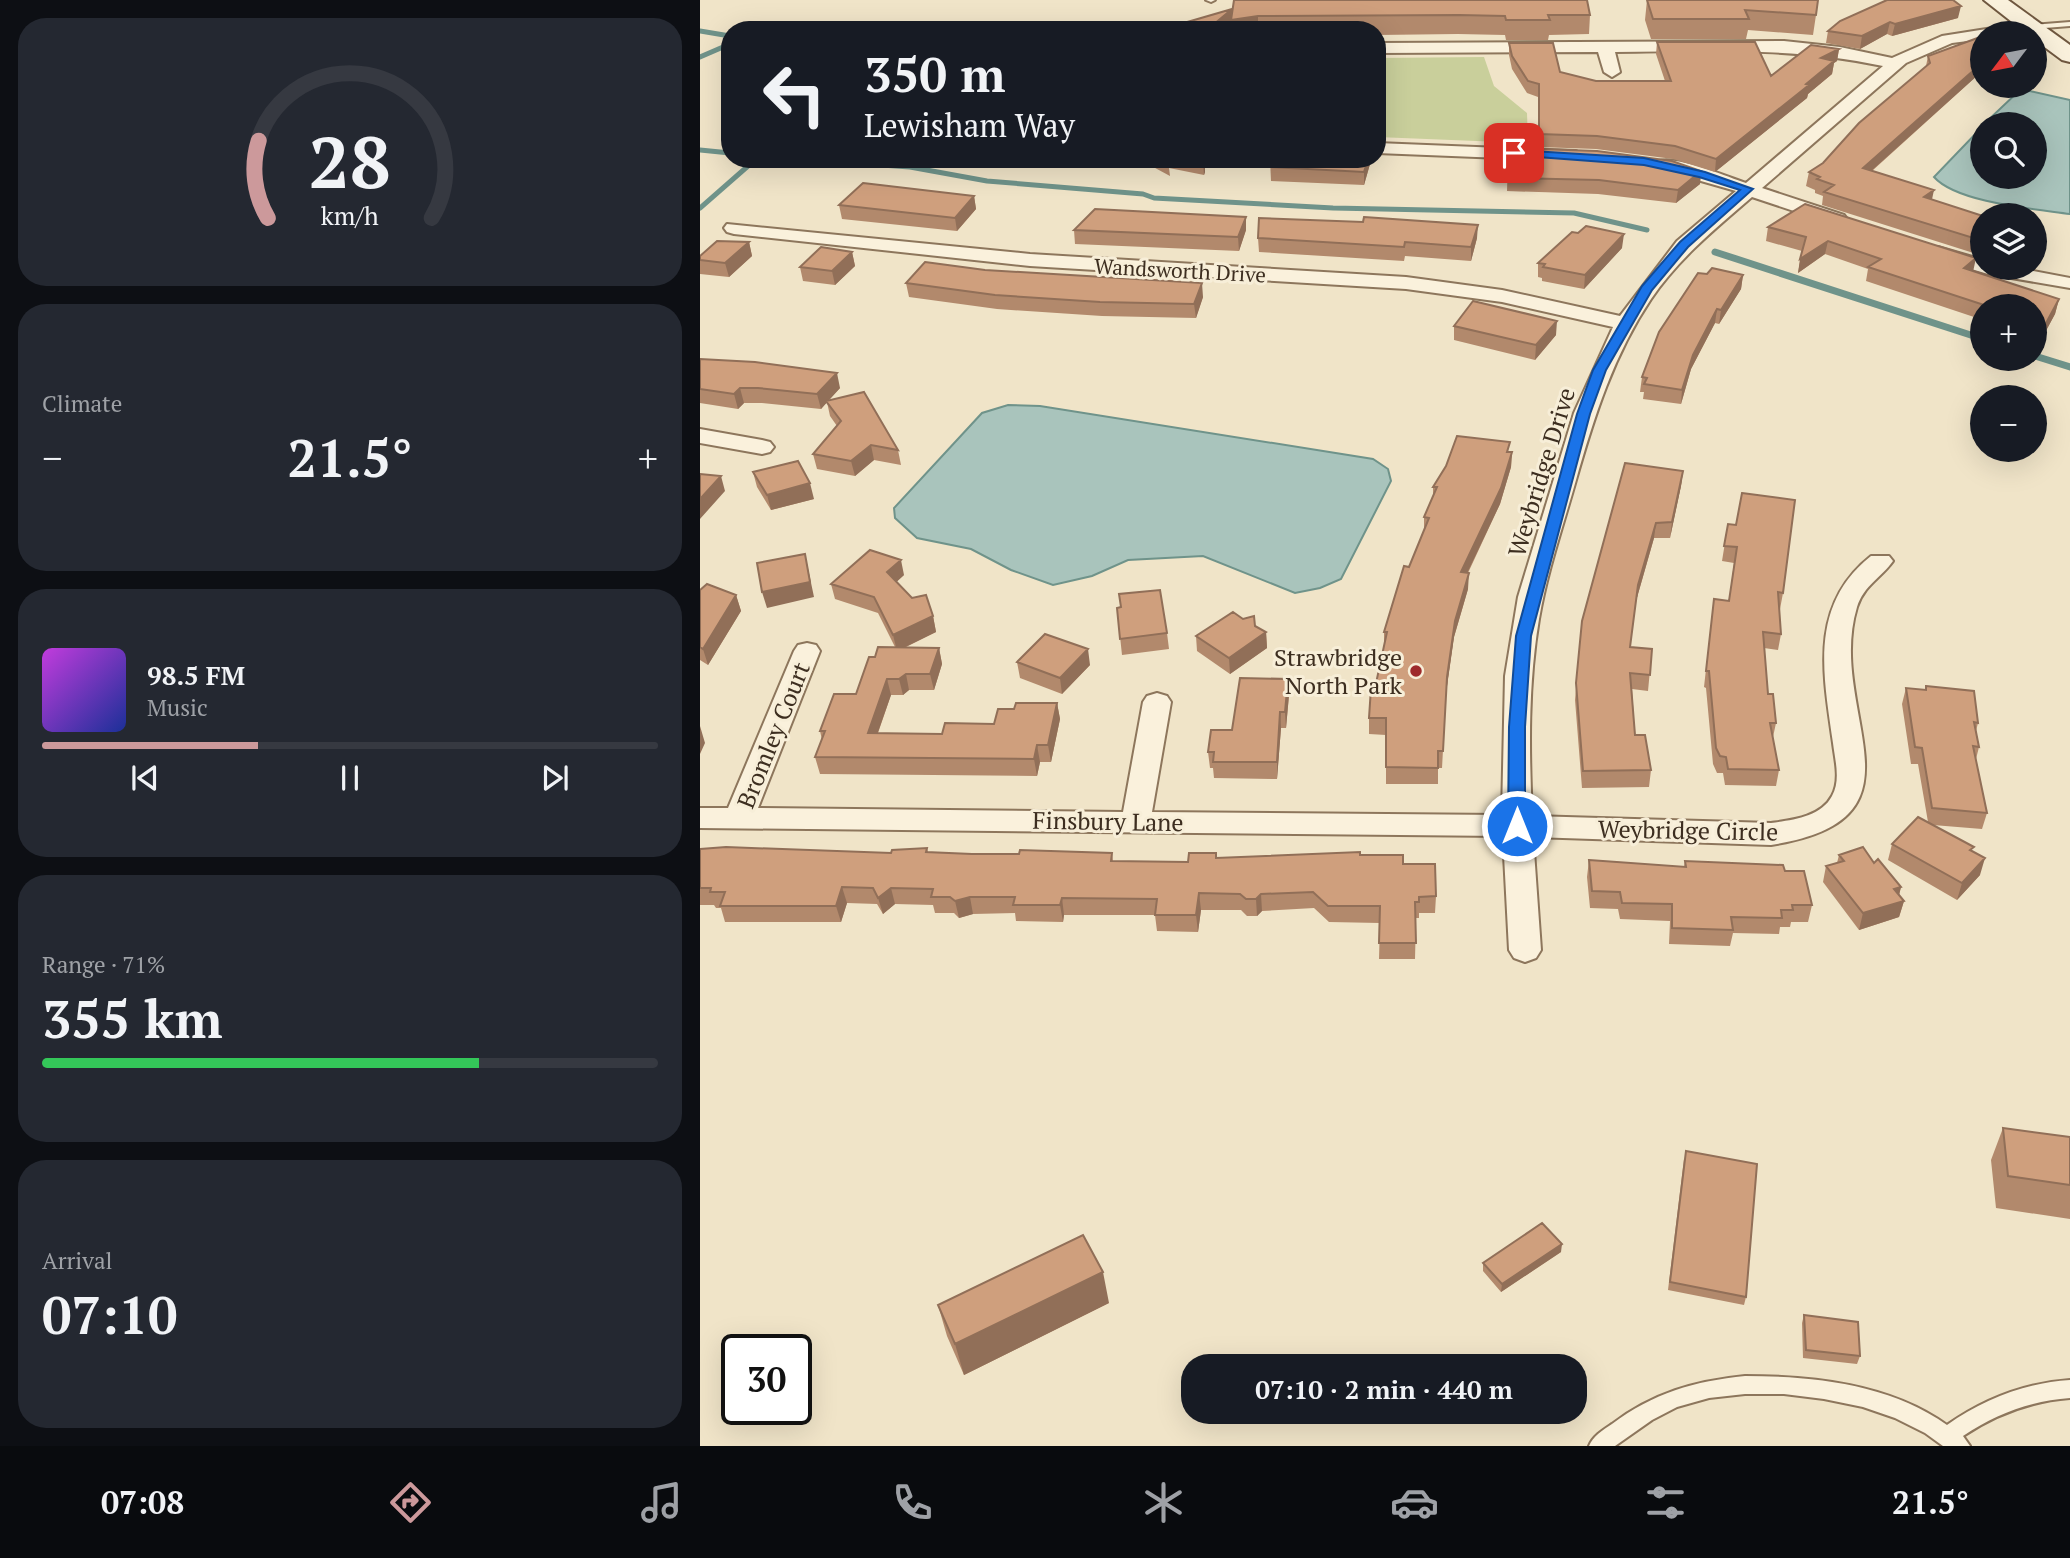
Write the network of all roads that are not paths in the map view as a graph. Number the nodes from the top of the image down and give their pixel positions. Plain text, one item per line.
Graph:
1 (1994, 0) edge
2 (2028, 0) edge
3 (2023, 21) edge
4 (2068, 26) edge
5 (2048, 27) edge
6 (1970, 36) edge
7 (2048, 39) edge
8 (1605, 47) junction
9 (1386, 48) edge
10 (2070, 55) edge
11 (1895, 64) junction
12 (1612, 72) dead end
13 (1386, 148) edge
14 (1595, 157) edge
15 (1644, 162) edge
16 (1748, 189) junction
17 (1860, 227) edge
18 (734, 228) dead end
19 (1923, 248) edge
20 (1970, 262) edge
21 (2047, 279) edge
22 (2067, 283) dead end
23 (1624, 323) junction
24 (700, 436) edge
25 (762, 447) dead end
26 (1880, 561) dead end
27 (807, 651) dead end
28 (1157, 702) dead end
29 (700, 818) edge
30 (739, 818) junction
31 (1136, 821) junction
32 (1517, 826) junction
33 (1525, 950) dead end
34 (2070, 1389) edge
35 (1954, 1441) edge
36 (1599, 1446) edge

1 - 3 main road
2 - 4 main road
4 - 5 lane
6 - 11 street, Weybridge Drive
7 - 10 main road
8 - 9 street
8 - 11 street
8 - 12 street
11 - 16 street, Weybridge Drive
13 - 14 street
15 - 16 street
16 - 17 street
16 - 23 street, Weybridge Drive
18 - 23 street, Wandsworth Drive
19 - 20 street
21 - 22 street
23 - 32 street, Weybridge Drive
24 - 25 street
26 - 32 street, Weybridge Circle
27 - 30 street, Bromley Court
28 - 31 street
29 - 30 street, Finsbury Lane
30 - 31 street, Finsbury Lane
31 - 32 street, Finsbury Lane
32 - 33 street, Weybridge Drive
34 - 35 lane
35 - 36 lane

